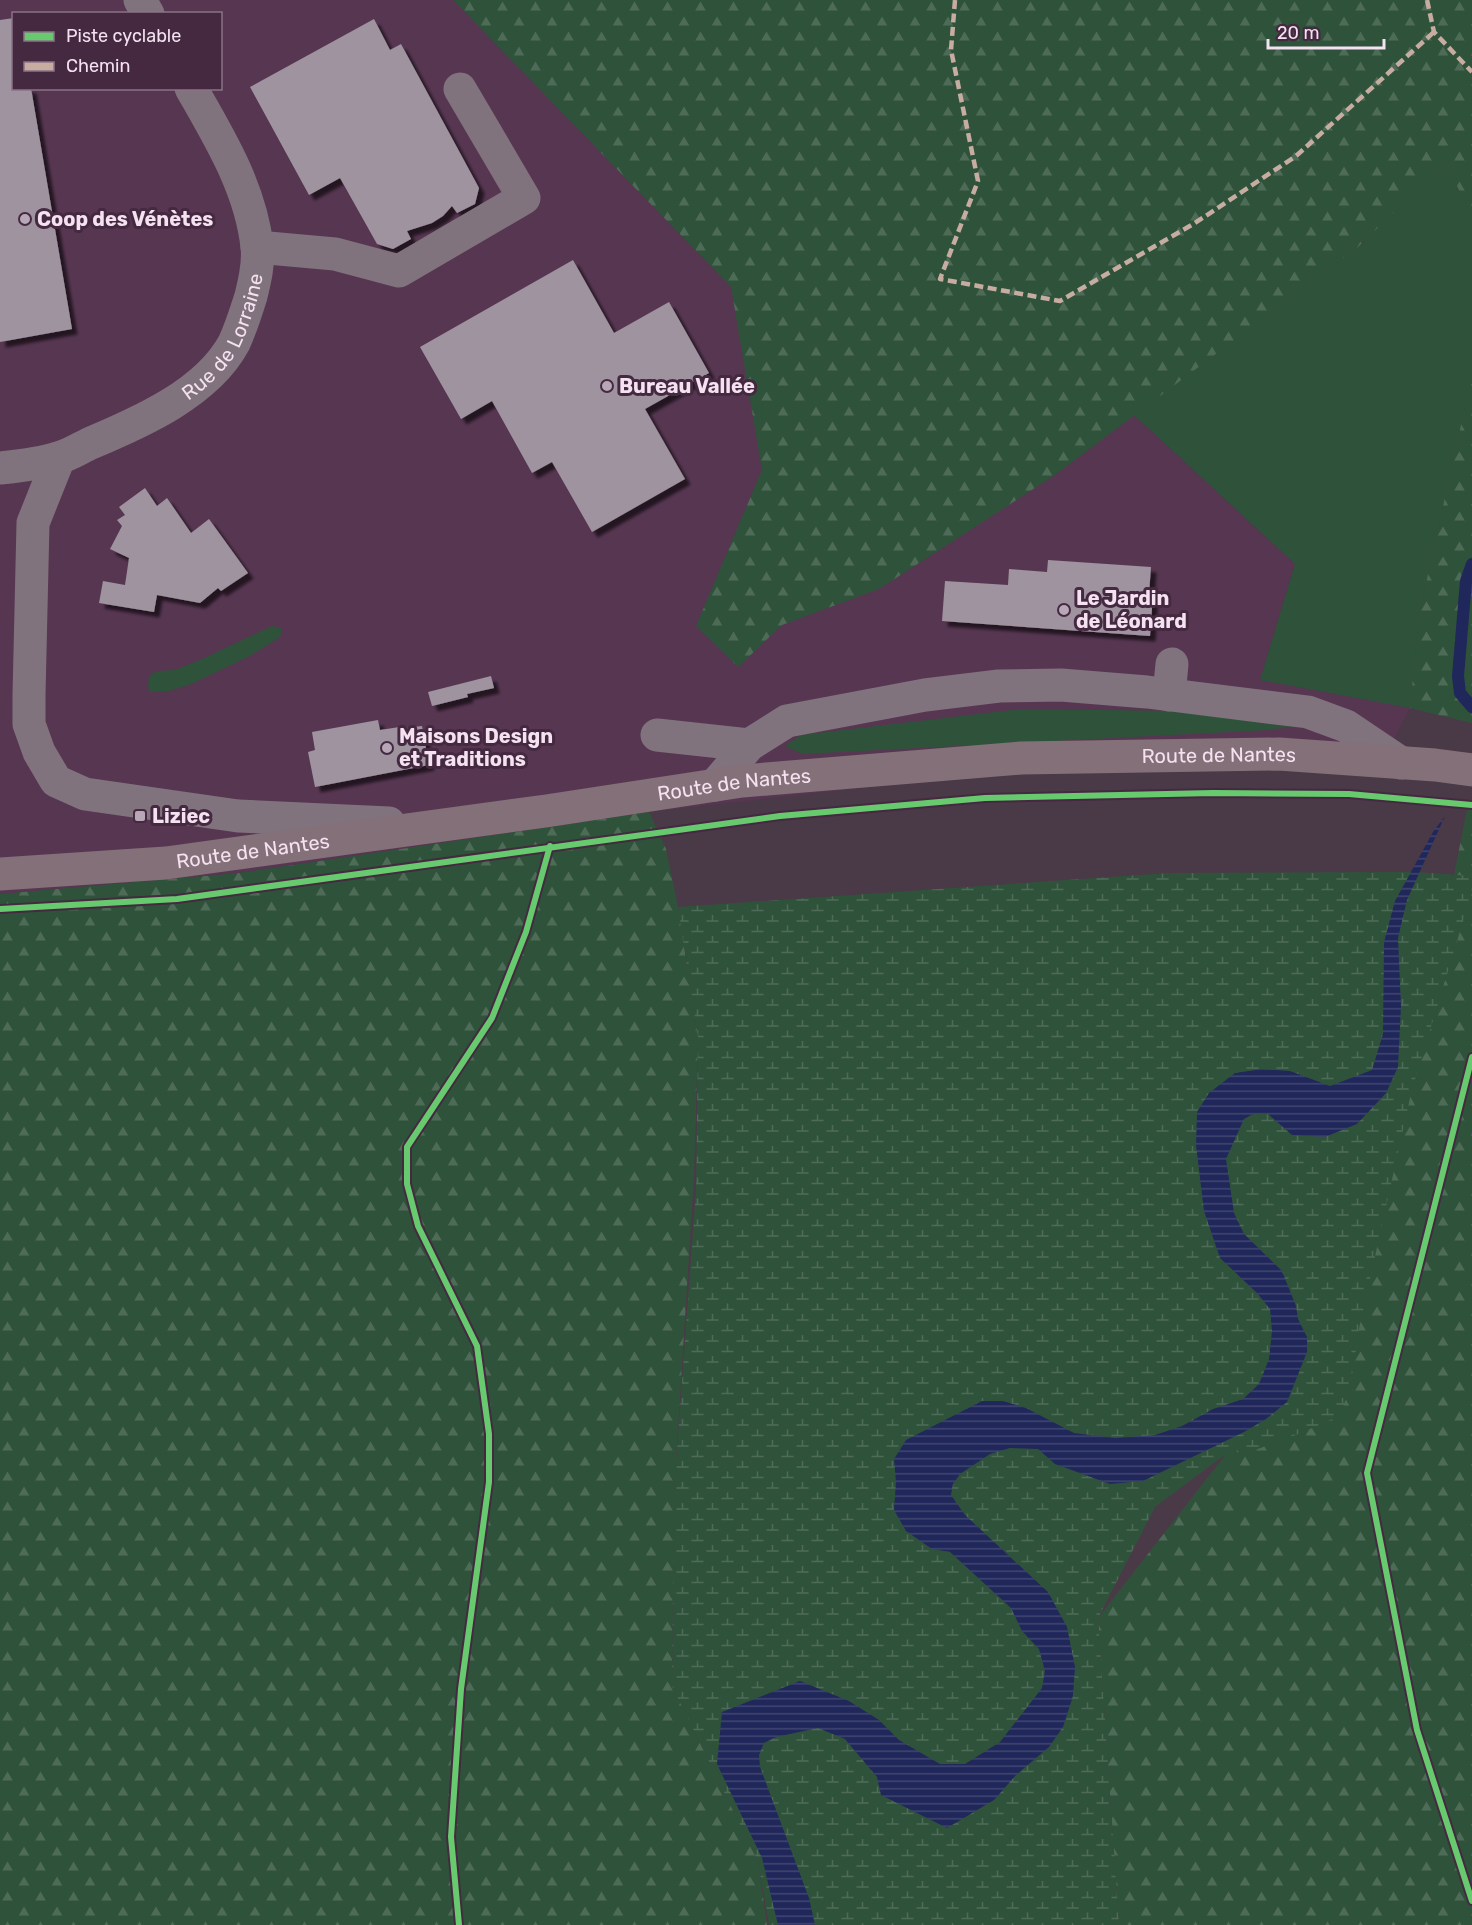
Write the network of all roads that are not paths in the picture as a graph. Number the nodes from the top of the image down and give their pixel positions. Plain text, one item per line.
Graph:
1 (460, 89) dead end
2 (192, 90) edge
3 (257, 247) junction
4 (59, 458) junction
5 (0, 468) edge
6 (657, 735) dead end
7 (748, 745) junction
8 (1401, 763) junction
9 (1472, 770) edge
10 (715, 785) junction
11 (465, 822) junction
12 (0, 874) edge

1 - 3 street
2 - 3 street, Rue de Lorraine
3 - 4 street, Rue de Lorraine
4 - 5 street, Rue de Lorraine
4 - 11 street
6 - 7 street
7 - 8 street
7 - 10 street
8 - 9 main road, Route de Nantes
8 - 10 main road, Route de Nantes
10 - 11 main road, Route de Nantes
11 - 12 main road, Route de Nantes

